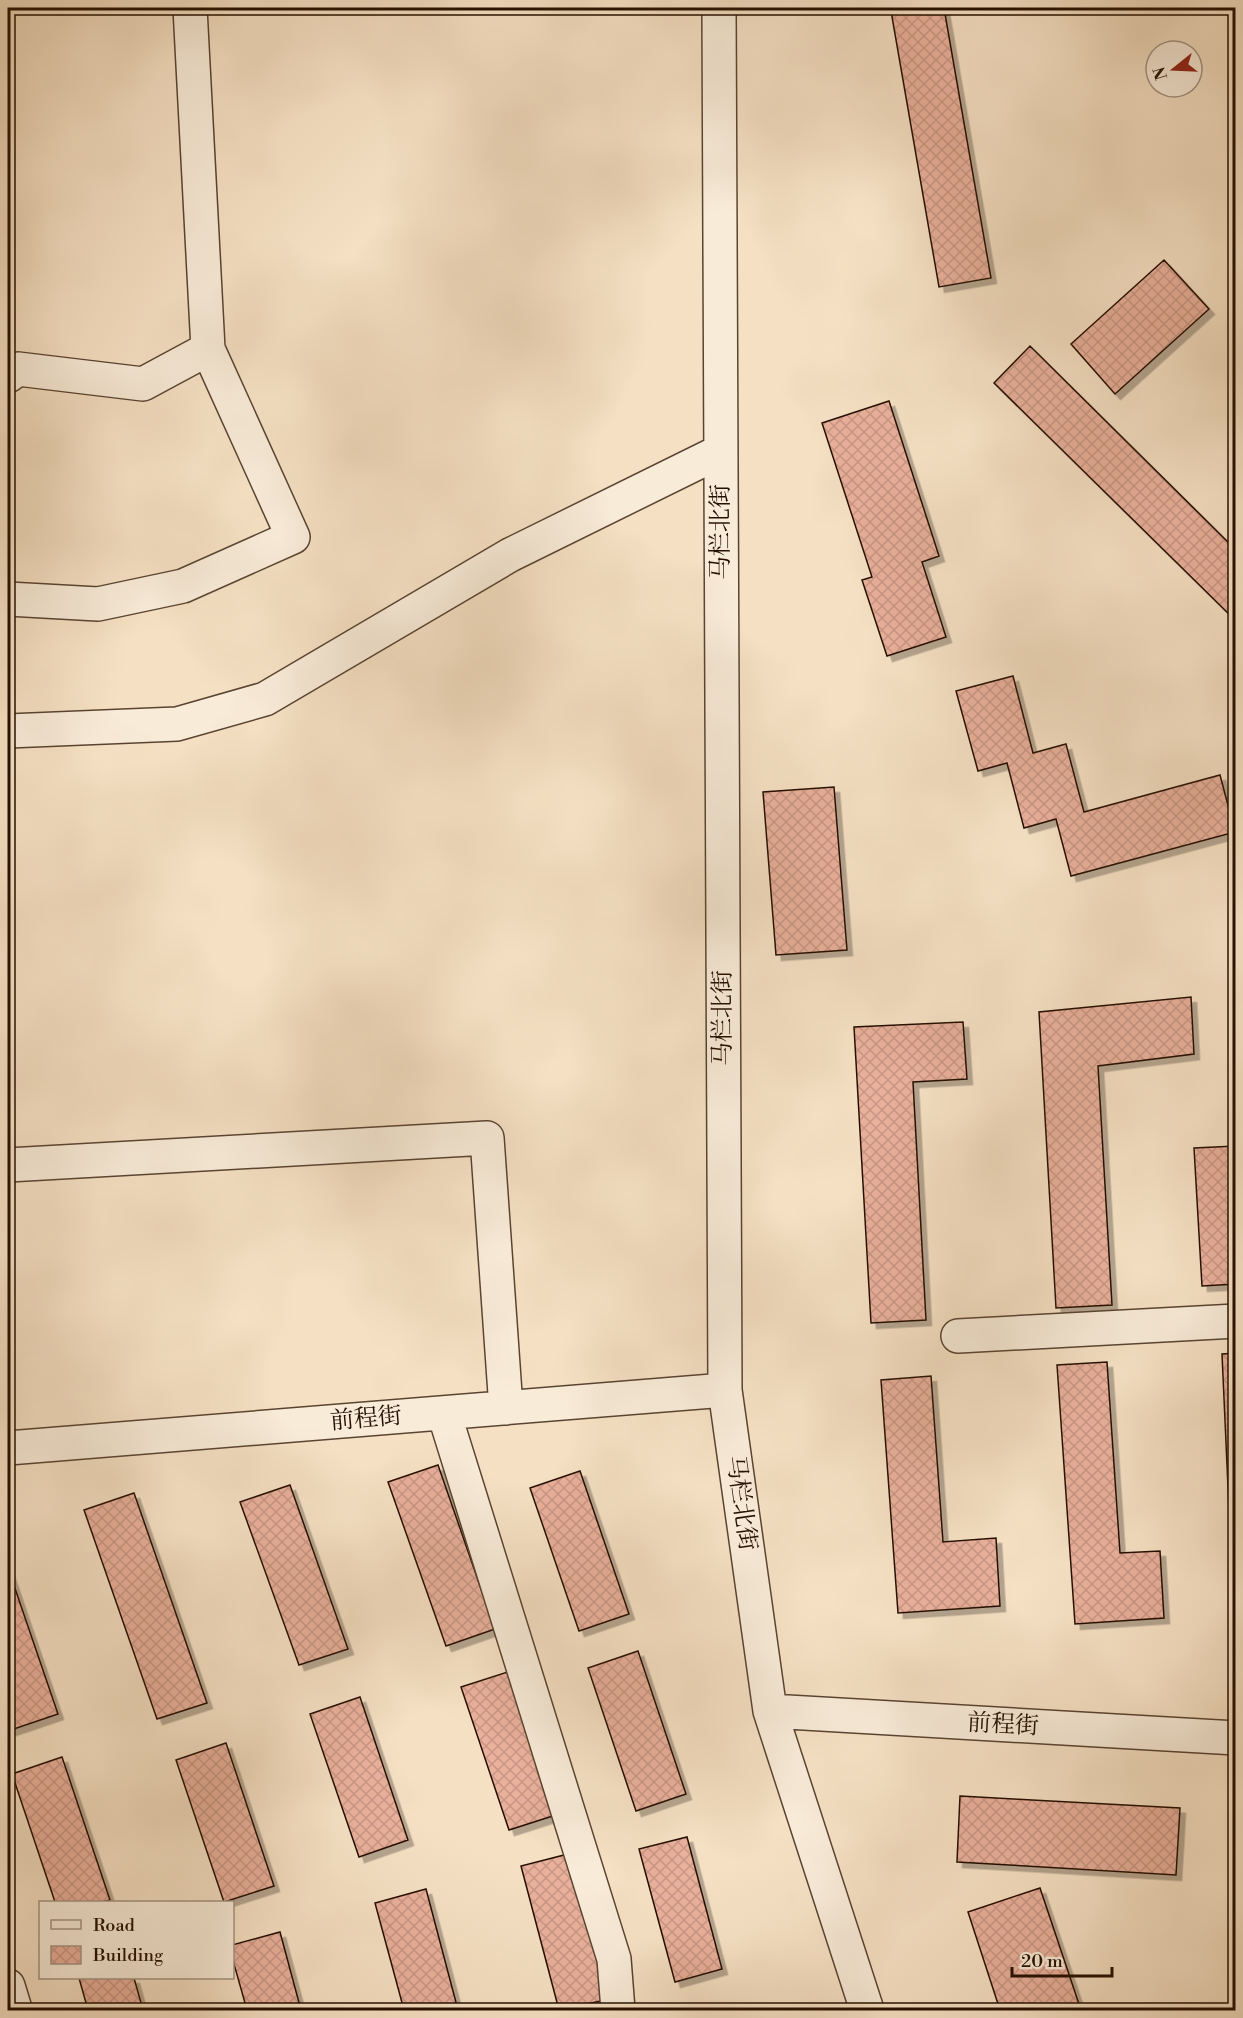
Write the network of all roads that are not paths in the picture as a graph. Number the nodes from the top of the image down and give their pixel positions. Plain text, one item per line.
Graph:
1 (190, 8) edge
2 (719, 8) edge
3 (208, 350) junction
4 (8, 376) edge
5 (721, 451) junction
6 (8, 599) edge
7 (8, 731) edge
8 (8, 1165) edge
9 (1236, 1321) edge
10 (958, 1336) dead end
11 (725, 1390) junction
12 (506, 1408) junction
13 (444, 1413) junction
14 (8, 1448) edge
15 (770, 1711) junction
16 (1236, 1738) edge
17 (8, 1986) edge
18 (10, 2010) edge
19 (618, 2010) edge
20 (867, 2010) edge

1 - 3 street
2 - 5 street, 马栏北街
3 - 4 street
3 - 6 street
5 - 7 street
5 - 11 street, 马栏北街
8 - 12 street
9 - 10 street
11 - 12 street, 前程街
11 - 15 street, 马栏北街
12 - 13 street, 前程街
13 - 14 street, 前程街
13 - 19 street
15 - 16 street, 前程街
15 - 20 street, 马栏北街
17 - 18 street

